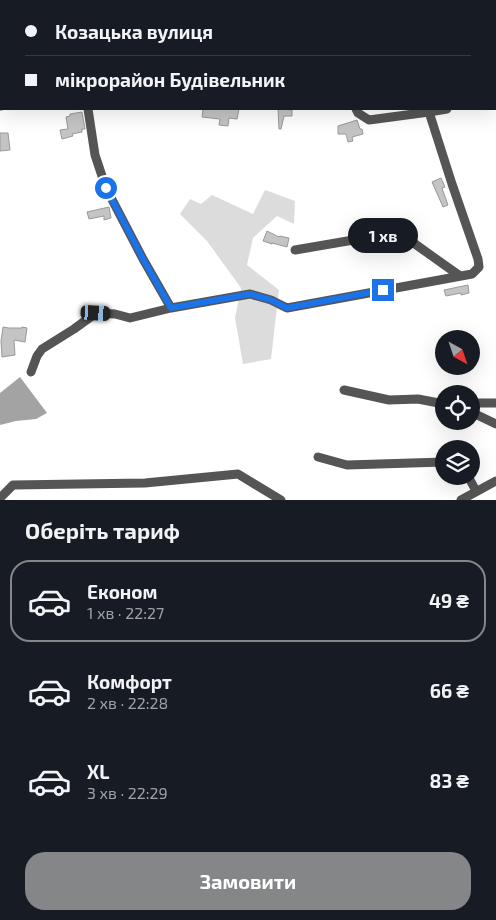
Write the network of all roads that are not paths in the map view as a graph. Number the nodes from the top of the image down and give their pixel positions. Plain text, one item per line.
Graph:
1 (88, 110) edge
2 (356, 110) edge
3 (441, 110) edge
4 (429, 112) junction
5 (295, 250) dead end
6 (460, 276) junction
7 (171, 308) junction
8 (30, 372) dead end
9 (344, 390) dead end
10 (435, 402) edge
11 (480, 403) edge
12 (496, 403) edge
13 (480, 416) edge
14 (496, 424) edge
15 (318, 457) dead end
16 (435, 462) edge
17 (496, 481) edge
18 (473, 485) edge
19 (476, 491) junction
20 (0, 498) edge
21 (281, 500) edge
22 (461, 500) edge

1 - 7 street
2 - 4 street
3 - 4 street
4 - 6 street
5 - 6 street
6 - 7 street
7 - 8 street
9 - 10 street
11 - 12 street
13 - 14 street
15 - 16 street
17 - 19 street
18 - 19 street
19 - 22 street
20 - 21 street

